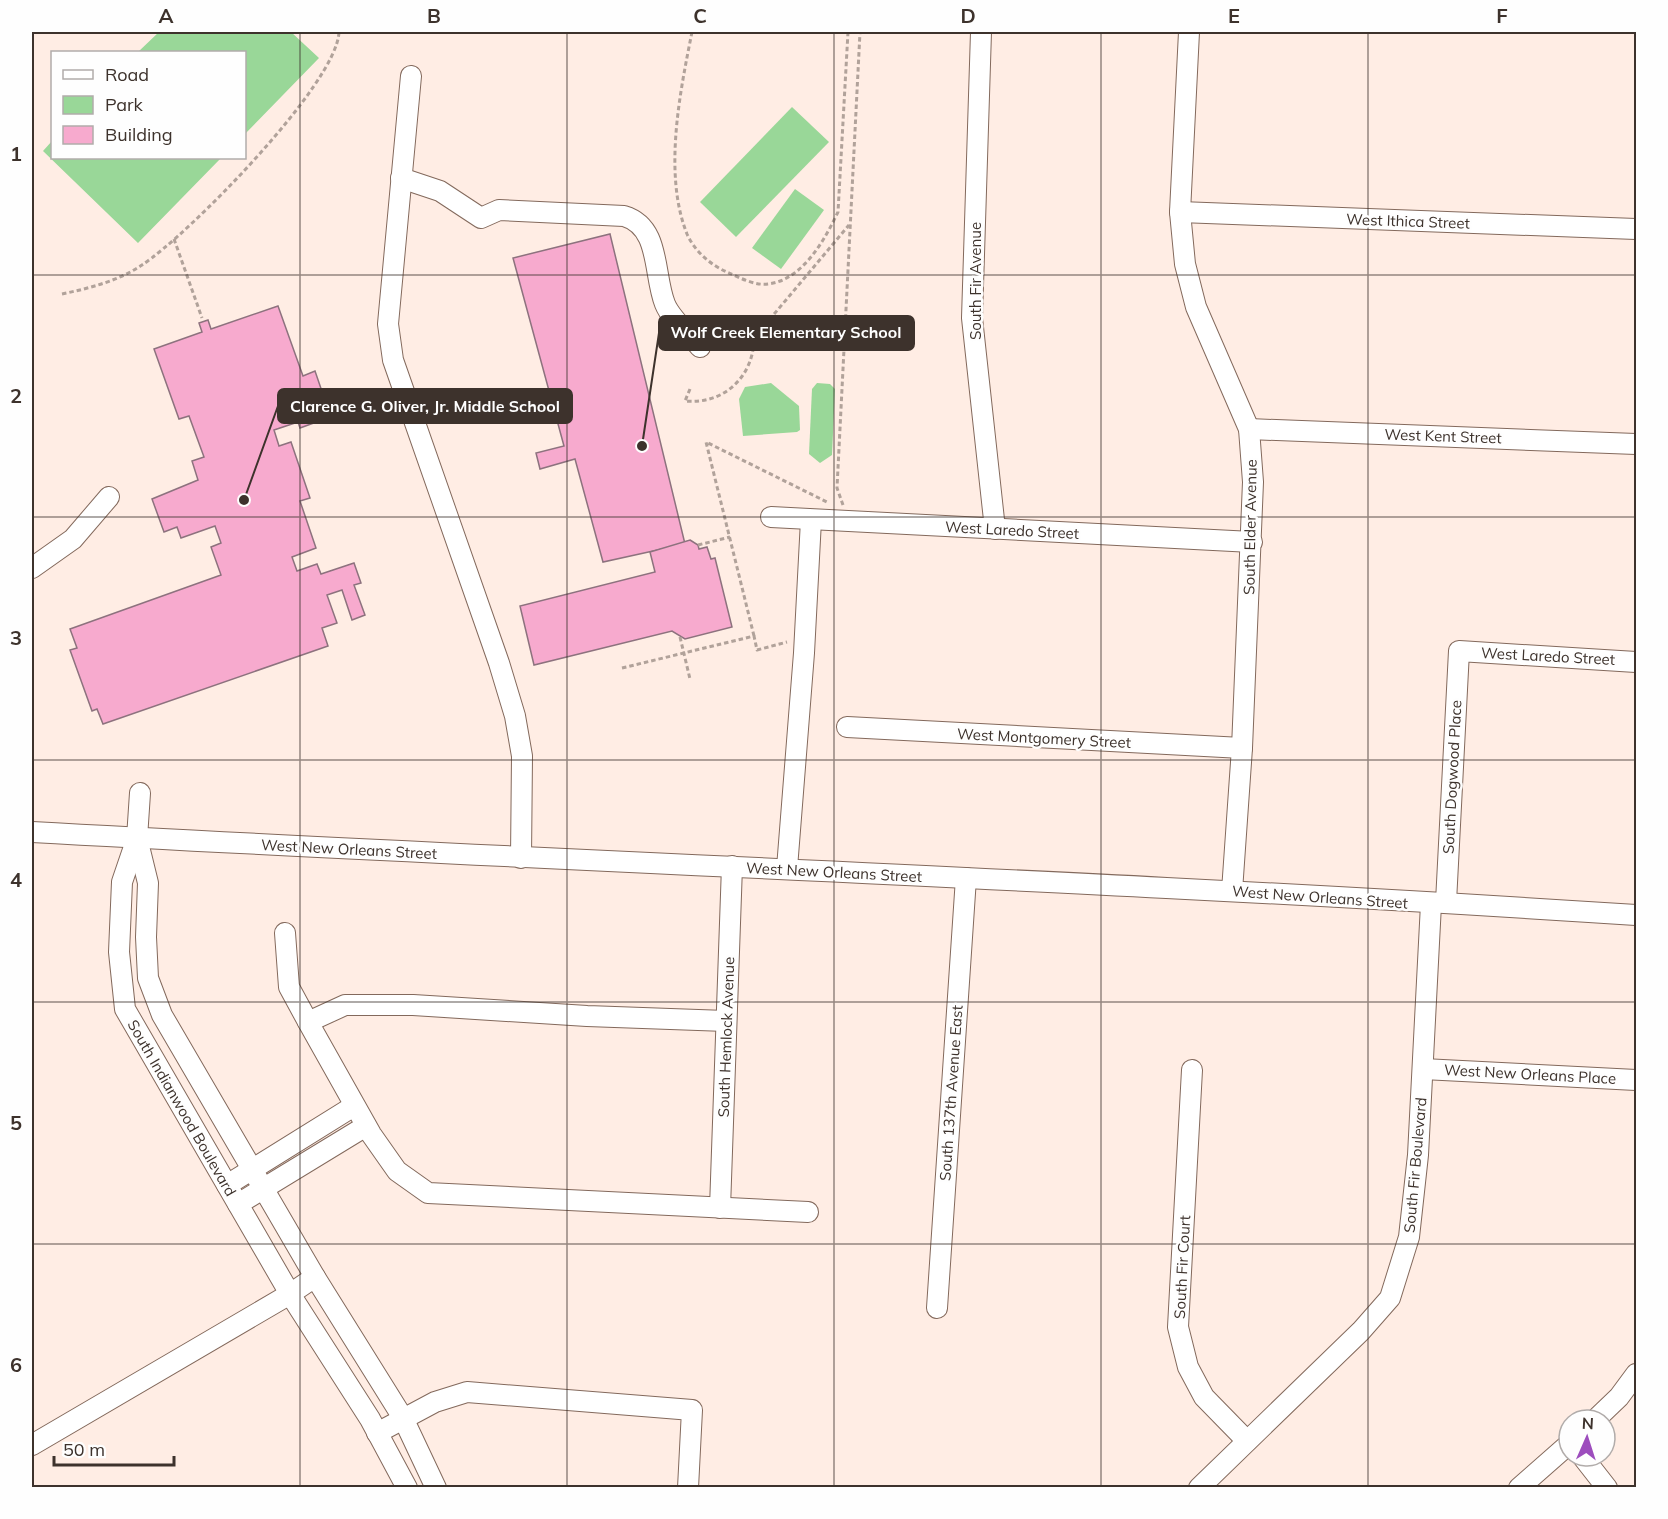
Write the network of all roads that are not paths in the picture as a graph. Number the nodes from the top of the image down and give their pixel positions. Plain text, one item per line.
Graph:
1 (981, 32) edge
2 (1190, 32) edge
3 (411, 76) dead end
4 (401, 178) junction
5 (1180, 212) junction
6 (1636, 229) edge
7 (700, 347) dead end
8 (1249, 429) junction
9 (1636, 444) edge
10 (109, 497) dead end
11 (771, 517) dead end
12 (811, 520) junction
13 (995, 529) junction
14 (1252, 542) junction
15 (32, 568) edge
16 (1459, 651) joint
17 (1636, 662) edge
18 (847, 727) dead end
19 (1242, 748) junction
20 (140, 793) dead end
21 (32, 832) edge
22 (137, 838) junction
23 (521, 858) junction
24 (732, 866) junction
25 (787, 868) junction
26 (966, 878) junction
27 (1232, 891) junction
28 (1439, 903) junction
29 (1636, 915) edge
30 (285, 933) dead end
31 (120, 978) junction
32 (148, 978) junction
33 (726, 1021) junction
34 (308, 1022) junction
35 (1424, 1069) junction
36 (1192, 1070) dead end
37 (1636, 1080) edge
38 (354, 1106) junction
39 (366, 1126) junction
40 (306, 1137) junction
41 (317, 1156) junction
42 (252, 1169) junction
43 (227, 1185) junction
44 (264, 1189) junction
45 (238, 1204) junction
46 (720, 1208) junction
47 (808, 1212) dead end
48 (315, 1277) junction
49 (290, 1294) junction
50 (936, 1308) dead end
51 (1636, 1374) edge
52 (1608, 1408) edge
53 (403, 1418) junction
54 (377, 1432) junction
55 (1247, 1441) junction
56 (32, 1445) edge
57 (1557, 1455) edge
58 (1591, 1468) edge
59 (407, 1488) edge
60 (436, 1488) edge
61 (688, 1488) edge
62 (1198, 1488) edge
63 (1519, 1488) edge
64 (1607, 1488) edge

1 - 13 street, South Fir Avenue
2 - 5 street, South Elder Avenue
3 - 4 street
4 - 7 street
4 - 23 street
5 - 6 street, West Ithica Street
5 - 8 street, South Elder Avenue
8 - 9 street, West Kent Street
8 - 14 street, South Elder Avenue
10 - 15 street
11 - 12 street, West Laredo Street
12 - 13 street, West Laredo Street
12 - 25 street
13 - 14 street, West Laredo Street
14 - 19 street, South Elder Avenue
16 - 17 street, West Laredo Street
16 - 28 street, South Dogwood Place
18 - 19 street, West Montgomery Street
19 - 27 street, South Elder Avenue
20 - 22 street
21 - 22 street, West New Orleans Street
22 - 23 street, West New Orleans Street
22 - 31 street, South Indianwood Boulevard
22 - 32 street, South Indianwood Boulevard
23 - 24 street, West New Orleans Street
24 - 25 street, West New Orleans Street
24 - 33 street, South Hemlock Avenue
25 - 26 street, West New Orleans Street
26 - 27 street, West New Orleans Street
26 - 50 street, South 137th Avenue East
27 - 28 street, West New Orleans Street
28 - 29 street, West New Orleans Street
28 - 35 street, South Fir Boulevard
30 - 34 street
31 - 32 street
31 - 43 street, South Indianwood Boulevard
32 - 42 street, South Indianwood Boulevard
33 - 34 street
33 - 46 street, South Hemlock Avenue
34 - 38 street
35 - 37 street, West New Orleans Place
35 - 55 street, South Fir Boulevard
36 - 55 street, South Fir Court
38 - 39 street
38 - 40 street
39 - 41 street
39 - 46 street
40 - 41 street
40 - 42 street
41 - 44 street
42 - 43 street
42 - 44 street, South Indianwood Boulevard
43 - 45 street, South Indianwood Boulevard
44 - 45 street
44 - 48 street, South Indianwood Boulevard
45 - 49 street, South Indianwood Boulevard
46 - 47 street
48 - 49 street
48 - 53 street, South Indianwood Boulevard
49 - 54 street, South Indianwood Boulevard
49 - 56 street
51 - 52 street
53 - 54 street
53 - 60 street, South Indianwood Boulevard
53 - 61 street
54 - 59 street, South Indianwood Boulevard
55 - 62 street, South Fir Boulevard
57 - 63 street
58 - 64 street

